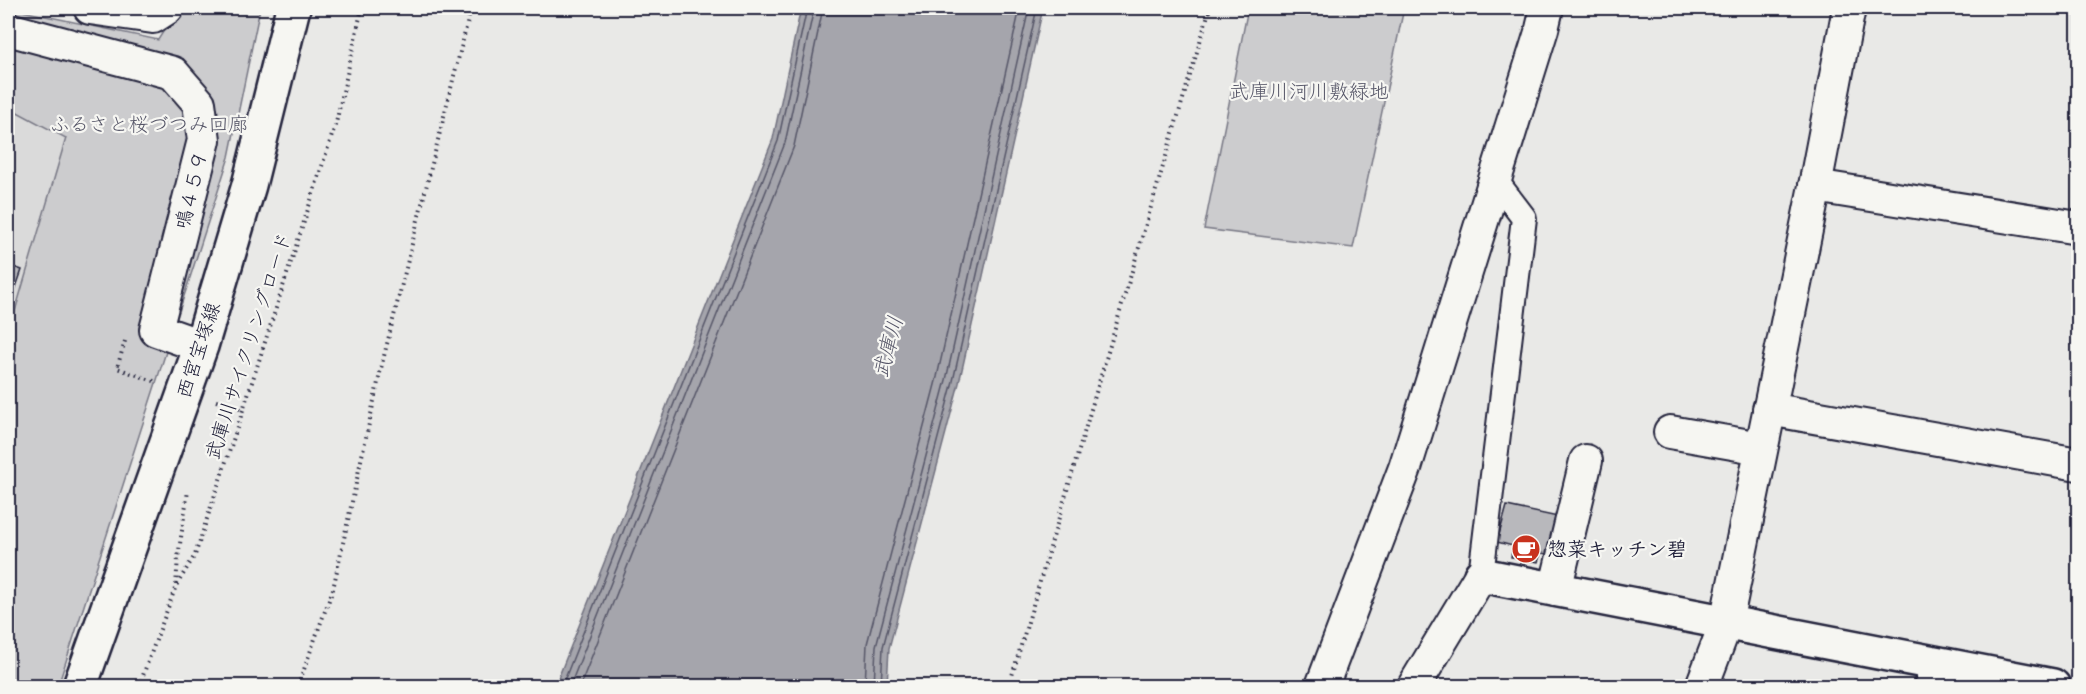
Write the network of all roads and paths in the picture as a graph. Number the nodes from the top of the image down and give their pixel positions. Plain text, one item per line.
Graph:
1 (90, 8) edge
2 (167, 8) edge
3 (293, 8) edge
4 (362, 8) edge
5 (471, 8) edge
6 (1210, 8) edge
7 (1547, 8) edge
8 (1849, 8) edge
9 (8, 29) edge
10 (1495, 180) junction
11 (1815, 186) junction
12 (2079, 228) edge
13 (127, 335) dead end
14 (201, 346) junction
15 (185, 391) junction
16 (1769, 409) junction
17 (243, 410) junction
18 (1670, 432) dead end
19 (1761, 448) junction
20 (1586, 461) dead end
21 (2079, 464) edge
22 (1480, 575) junction
23 (1555, 590) junction
24 (1726, 623) junction
25 (1934, 676) edge
26 (80, 687) edge
27 (139, 687) edge
28 (298, 687) edge
29 (1009, 687) edge
30 (1322, 687) edge
31 (1414, 687) edge
32 (1702, 687) edge
33 (2053, 687) edge

1 - 2 street
3 - 14 main road, 西宮宝塚線
4 - 17 path, 武庫川サイクリングロード
5 - 28 path
6 - 29 path
7 - 10 street
8 - 11 street
9 - 14 street, 鳴４５９
10 - 22 street
10 - 30 street
11 - 12 street
11 - 16 street
13 - 15 path
14 - 15 main road, 西宮宝塚線
15 - 17 path
15 - 26 main road, 西宮宝塚線
16 - 19 street
16 - 21 street
17 - 27 path, 武庫川サイクリングロード
18 - 19 street
19 - 24 street
20 - 23 street
22 - 23 main road
22 - 31 street
23 - 24 main road
24 - 25 main road
24 - 32 street
25 - 33 main road

